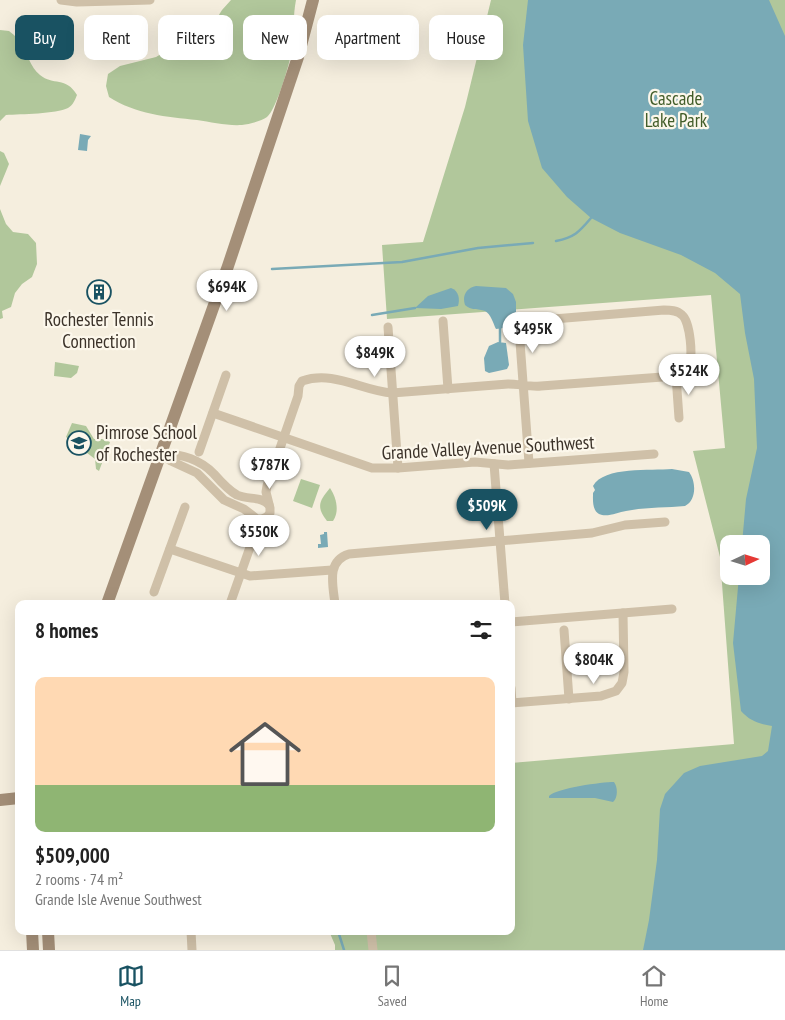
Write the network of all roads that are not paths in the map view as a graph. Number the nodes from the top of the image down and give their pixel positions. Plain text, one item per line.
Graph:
1 (61, 0) edge
2 (150, 0) edge
3 (313, 0) edge
4 (443, 321) dead end
5 (388, 327) dead end
6 (226, 375) dead end
7 (676, 376) junction
8 (523, 385) junction
9 (448, 388) junction
10 (392, 393) junction
11 (213, 413) junction
12 (679, 418) dead end
13 (284, 438) junction
14 (199, 452) dead end
15 (161, 454) junction
16 (654, 454) dead end
17 (529, 463) junction
18 (494, 464) junction
19 (398, 468) junction
20 (218, 479) junction
21 (267, 486) junction
22 (210, 487) junction
23 (258, 500) junction
24 (270, 506) junction
25 (185, 507) dead end
26 (253, 516) junction
27 (267, 517) junction
28 (664, 522) dead end
29 (255, 533) junction
30 (500, 541) junction
31 (170, 549) junction
32 (332, 570) junction
33 (241, 574) junction
34 (154, 592) dead end
35 (108, 600) edge
36 (231, 600) edge
37 (335, 600) edge
38 (504, 600) edge
39 (672, 609) dead end
40 (623, 613) junction
41 (515, 622) edge
42 (564, 630) dead end
43 (569, 699) junction
44 (515, 703) edge
45 (15, 798) edge
46 (0, 800) edge
47 (32, 935) edge
48 (48, 935) edge
49 (191, 935) edge
50 (371, 935) edge
51 (33, 950) edge
52 (48, 950) edge
53 (192, 950) edge
54 (373, 950) edge

1 - 2 street
3 - 15 main road
4 - 9 street
5 - 10 street
6 - 11 street
7 - 8 street
7 - 8 street
7 - 12 street
8 - 9 street
8 - 17 street
9 - 10 street
10 - 13 street
10 - 19 street
11 - 13 street, Grande Valley Avenue Southwest
11 - 14 street
13 - 19 street, Grande Valley Avenue Southwest
13 - 21 street
15 - 20 street
15 - 22 street
15 - 35 main road
16 - 17 street, Grande Valley Avenue Southwest
17 - 18 street, Grande Valley Avenue Southwest
18 - 19 street, Grande Valley Avenue Southwest
18 - 30 street
20 - 22 street
20 - 23 street
21 - 23 street
21 - 24 street
22 - 26 street
23 - 24 street
23 - 26 street
24 - 27 street
25 - 31 street
26 - 27 street
26 - 29 street
27 - 29 street
28 - 30 street
29 - 33 street
30 - 32 street
30 - 38 street
31 - 33 street
31 - 34 street
32 - 33 street
32 - 37 street
33 - 36 street
39 - 40 street
40 - 41 street
40 - 43 street
42 - 43 street
43 - 44 street
45 - 46 main road
47 - 51 main road
48 - 52 main road
49 - 53 street
50 - 54 street

